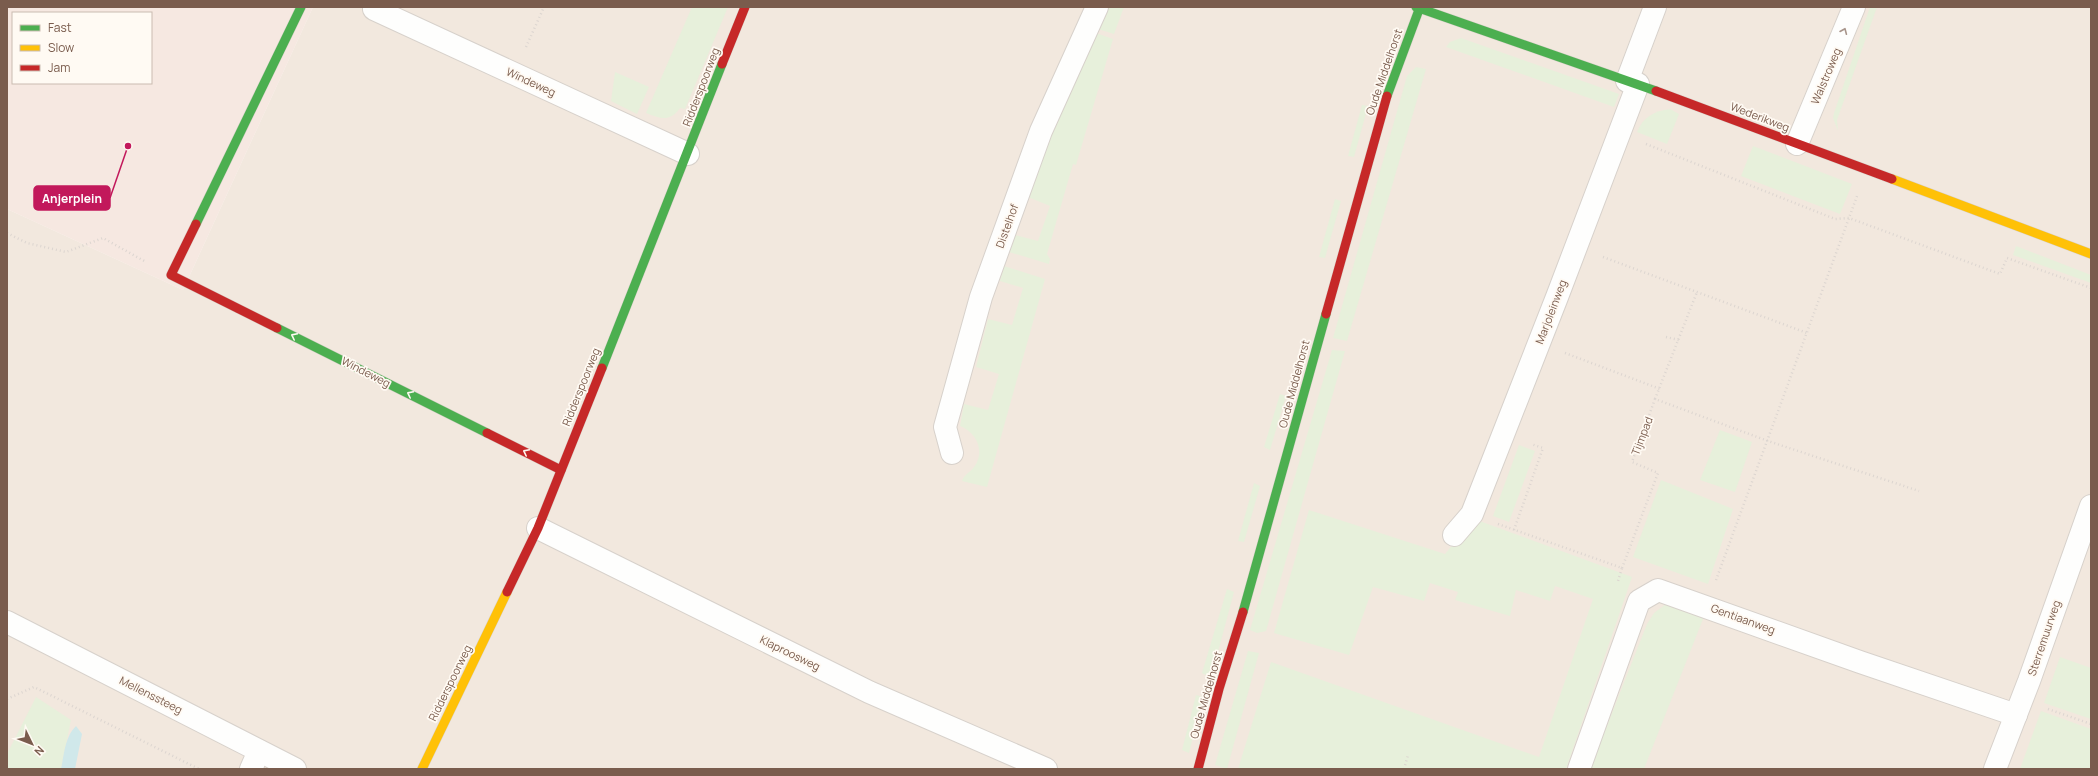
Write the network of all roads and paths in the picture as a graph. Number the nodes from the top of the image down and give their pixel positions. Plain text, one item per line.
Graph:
1 (302, 7) edge
2 (544, 7) edge
3 (745, 7) edge
4 (1097, 7) edge
5 (1418, 7) edge
6 (1655, 7) edge
7 (1854, 7) edge
8 (374, 9) dead end
9 (513, 74) junction
10 (1632, 82) junction
11 (1618, 133) junction
12 (1797, 144) junction
13 (688, 154) junction
14 (1866, 171) junction
15 (1849, 218) junction
16 (7, 233) edge
17 (1576, 247) junction
18 (2091, 254) edge
19 (171, 275) junction
20 (2091, 288) edge
21 (1697, 292) junction
22 (1807, 333) junction
23 (1666, 337) dead end
24 (1678, 340) junction
25 (1539, 343) junction
26 (1660, 389) junction
27 (1655, 400) junction
28 (1504, 434) junction
29 (1768, 441) junction
30 (952, 453) dead end
31 (561, 470) junction
32 (1919, 491) dead end
33 (2091, 506) edge
34 (1472, 514) junction
35 (538, 528) junction
36 (1514, 530) junction
37 (1454, 535) dead end
38 (1622, 568) junction
39 (1617, 583) dead end
40 (1706, 606) junction
41 (7, 622) edge
42 (7, 699) edge
43 (2019, 707) junction
44 (2091, 724) edge
45 (1408, 755) dead end
46 (255, 760) edge
47 (199, 769) edge
48 (294, 769) edge
49 (422, 769) edge
50 (1046, 769) edge
51 (1198, 769) edge
52 (1404, 769) edge
53 (1579, 769) edge
54 (1995, 769) edge

1 - 19 street
2 - 9 path
3 - 13 street, Ridderspoorweg
4 - 30 street, Distelhof
5 - 10 street, Wederikweg
5 - 51 street, Oude Middelhorst
6 - 10 street, Marjoleinweg
12 -> 7 street, Walstroweg
8 - 9 street, Windeweg
9 - 13 street, Windeweg
10 - 11 street, Marjoleinweg
10 - 12 street, Wederikweg
11 - 15 path
11 - 17 street, Marjoleinweg
12 - 14 street, Wederikweg
13 - 31 street, Ridderspoorweg
14 - 15 path
14 - 18 street, Wederikweg
15 - 20 path
15 - 22 path
16 - 19 path
17 - 21 path
17 - 25 street, Marjoleinweg
31 -> 19 street, Windeweg
21 - 22 path
21 - 24 path
22 - 29 path
23 - 24 path
24 - 26 path
25 - 26 path
25 - 28 street, Marjoleinweg
26 - 27 path
27 - 29 path
27 - 38 path, Tijmpad
28 - 34 street, Marjoleinweg
28 - 36 path
29 - 32 path
29 - 40 path
31 - 35 street, Ridderspoorweg
33 - 43 street, Sterremuurweg
34 - 36 path
34 - 37 street, Marjoleinweg
35 - 49 street, Ridderspoorweg
35 - 50 street, Klaproosweg
36 - 38 path
38 - 39 path
40 - 43 street, Gentiaanweg
40 - 53 street, Gentiaanweg
41 - 46 street, Mellenssteeg
42 - 47 path
43 - 44 path
43 - 54 street, Sterremuurweg
45 - 52 path
46 - 48 street, Mellenssteeg

